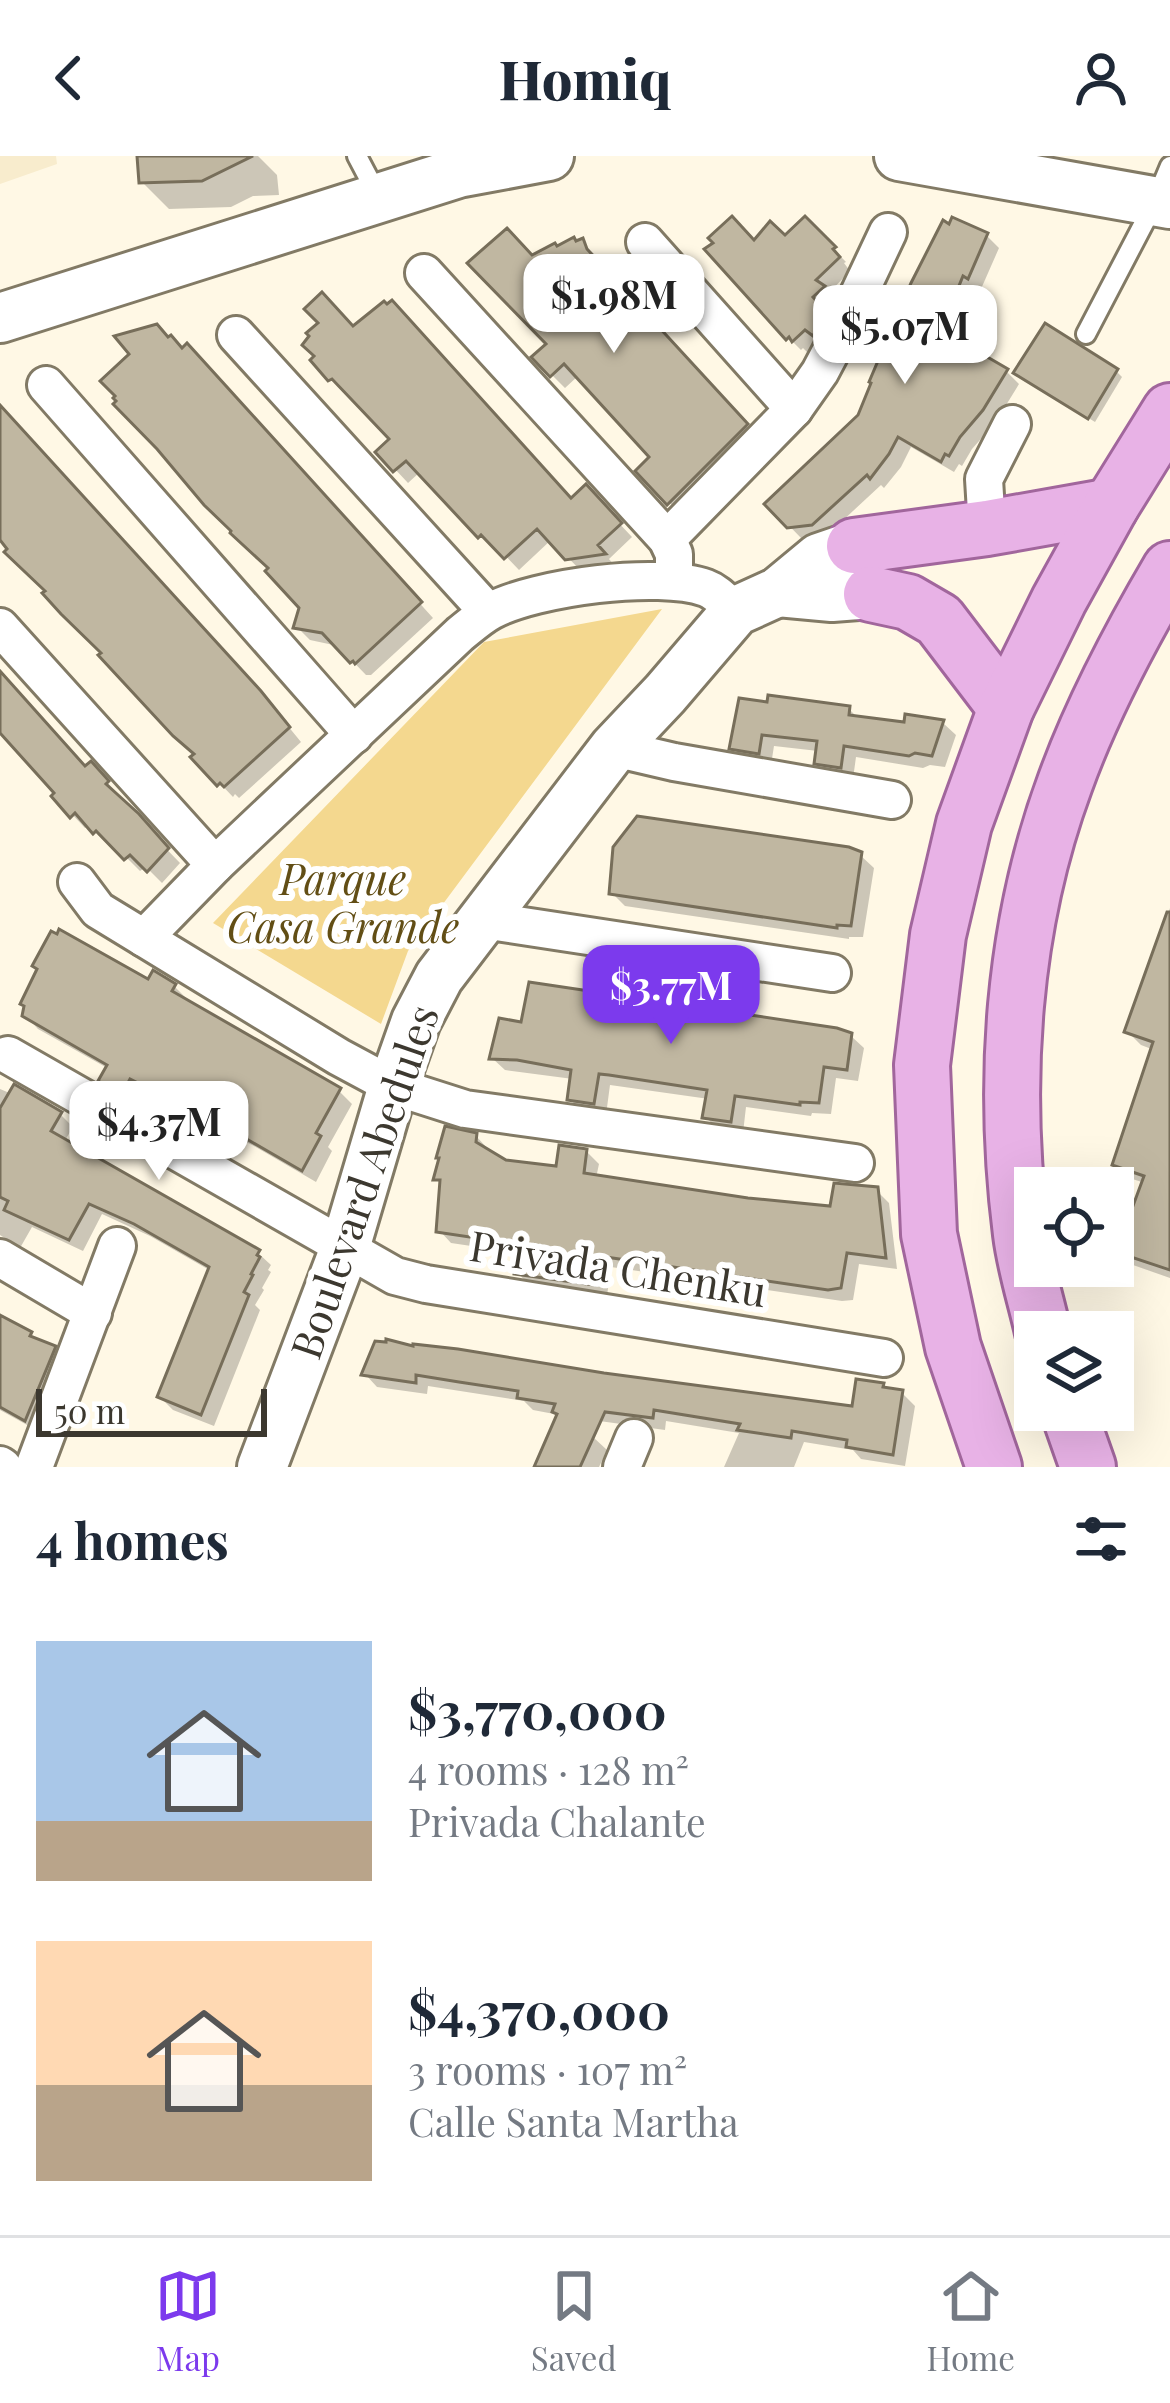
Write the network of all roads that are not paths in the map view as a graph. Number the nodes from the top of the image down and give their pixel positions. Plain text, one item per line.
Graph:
1 (549, 156) edge
2 (899, 156) edge
3 (368, 177) edge
4 (1165, 191) edge
5 (889, 232) dead end
6 (646, 242) dead end
7 (424, 273) dead end
8 (0, 318) edge
9 (1086, 334) dead end
10 (236, 335) dead end
11 (46, 385) dead end
12 (794, 409) junction
13 (1170, 411) edge
14 (1012, 424) dead end
15 (1111, 506) junction
16 (987, 528) junction
17 (667, 538) junction
18 (1170, 569) edge
19 (862, 570) junction
20 (674, 580) junction
21 (757, 602) junction
22 (488, 612) junction
23 (0, 627) edge
24 (1006, 708) junction
25 (354, 735) junction
26 (614, 748) junction
27 (892, 800) dead end
28 (215, 865) junction
29 (77, 882) dead end
30 (483, 920) junction
31 (144, 938) junction
32 (832, 973) dead end
33 (8, 1055) dead end
34 (393, 1086) junction
35 (855, 1162) dead end
36 (116, 1246) dead end
37 (345, 1248) junction
38 (0, 1258) edge
39 (1038, 1311) edge
40 (93, 1313) junction
41 (884, 1358) dead end
42 (1075, 1431) edge
43 (34, 1467) edge
44 (262, 1467) edge
45 (994, 1467) edge
46 (1088, 1467) edge

1 - 3 street
2 - 4 street
3 - 8 street
4 - 9 lane
5 - 12 street
6 - 12 street
7 - 17 street
10 - 22 street
11 - 25 street
12 - 17 street
13 - 15 main road
14 - 16 street
15 - 16 main road
15 - 24 main road
16 - 19 main road
17 - 20 street
18 - 39 main road
19 - 21 street
19 - 24 main road
20 - 21 street
20 - 22 street
21 - 26 street, Boulevard Abedules
22 - 25 street
23 - 28 street
24 - 45 main road
25 - 28 street
26 - 27 street
26 - 30 street, Boulevard Abedules
28 - 31 street
29 - 31 street
30 - 32 street
30 - 34 street, Boulevard Abedules
31 - 34 street
33 - 37 street, Privada Chenku
34 - 35 street
34 - 37 street, Boulevard Abedules
36 - 40 street
37 - 41 street, Privada Chenku
37 - 44 street, Boulevard Abedules
38 - 40 street
40 - 43 street
42 - 46 main road

